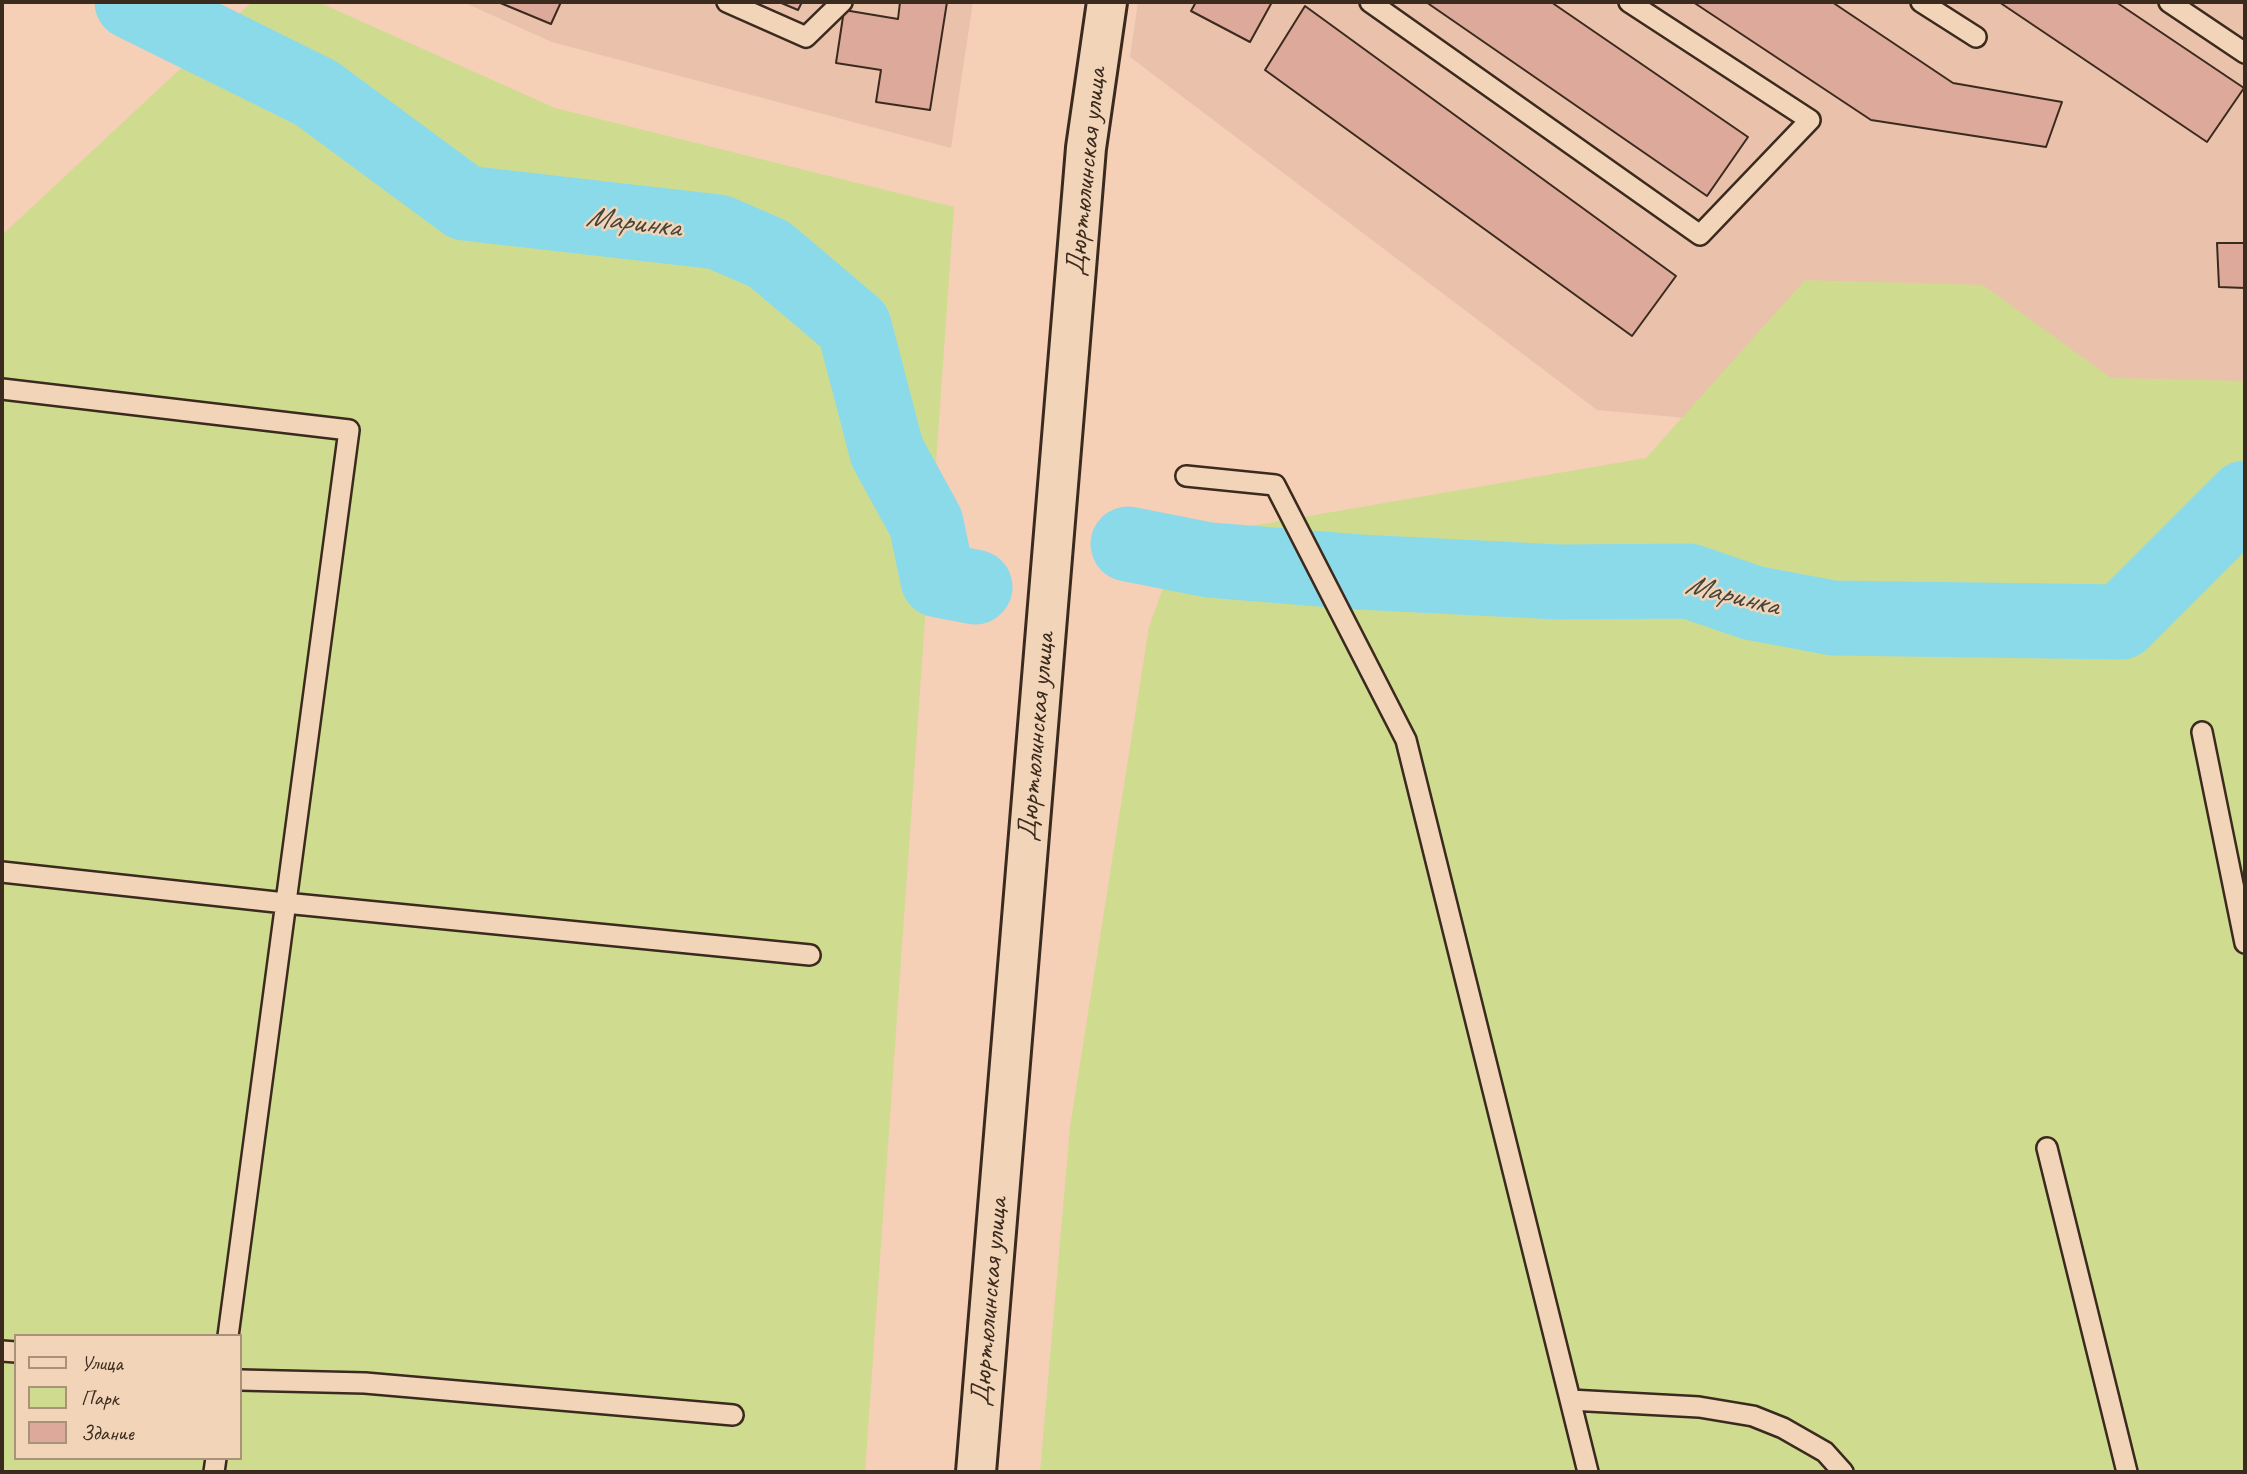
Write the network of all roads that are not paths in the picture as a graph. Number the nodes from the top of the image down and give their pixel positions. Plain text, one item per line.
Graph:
1 (727, 2) edge
2 (842, 2) edge
3 (1107, 2) edge
4 (1370, 2) edge
5 (1629, 2) edge
6 (1921, 2) edge
7 (2169, 2) edge
8 (1976, 37) dead end
9 (2245, 53) edge
10 (2, 389) edge
11 (1186, 476) dead end
12 (2202, 733) dead end
13 (2, 872) edge
14 (285, 903) junction
15 (2245, 943) edge
16 (810, 955) dead end
17 (2047, 1148) dead end
18 (228, 1334) edge
19 (242, 1380) edge
20 (1570, 1400) junction
21 (733, 1415) dead end
22 (976, 1472) edge
23 (1588, 1472) edge
24 (1843, 1472) edge
25 (2127, 1472) edge

1 - 2 lane
3 - 22 main road, Дюртюлинская улица
4 - 5 lane
6 - 8 lane
7 - 9 lane
10 - 14 lane
11 - 20 lane
12 - 15 lane
13 - 14 lane
14 - 16 lane
14 - 18 lane
17 - 25 lane
19 - 21 lane
20 - 23 lane
20 - 24 lane

